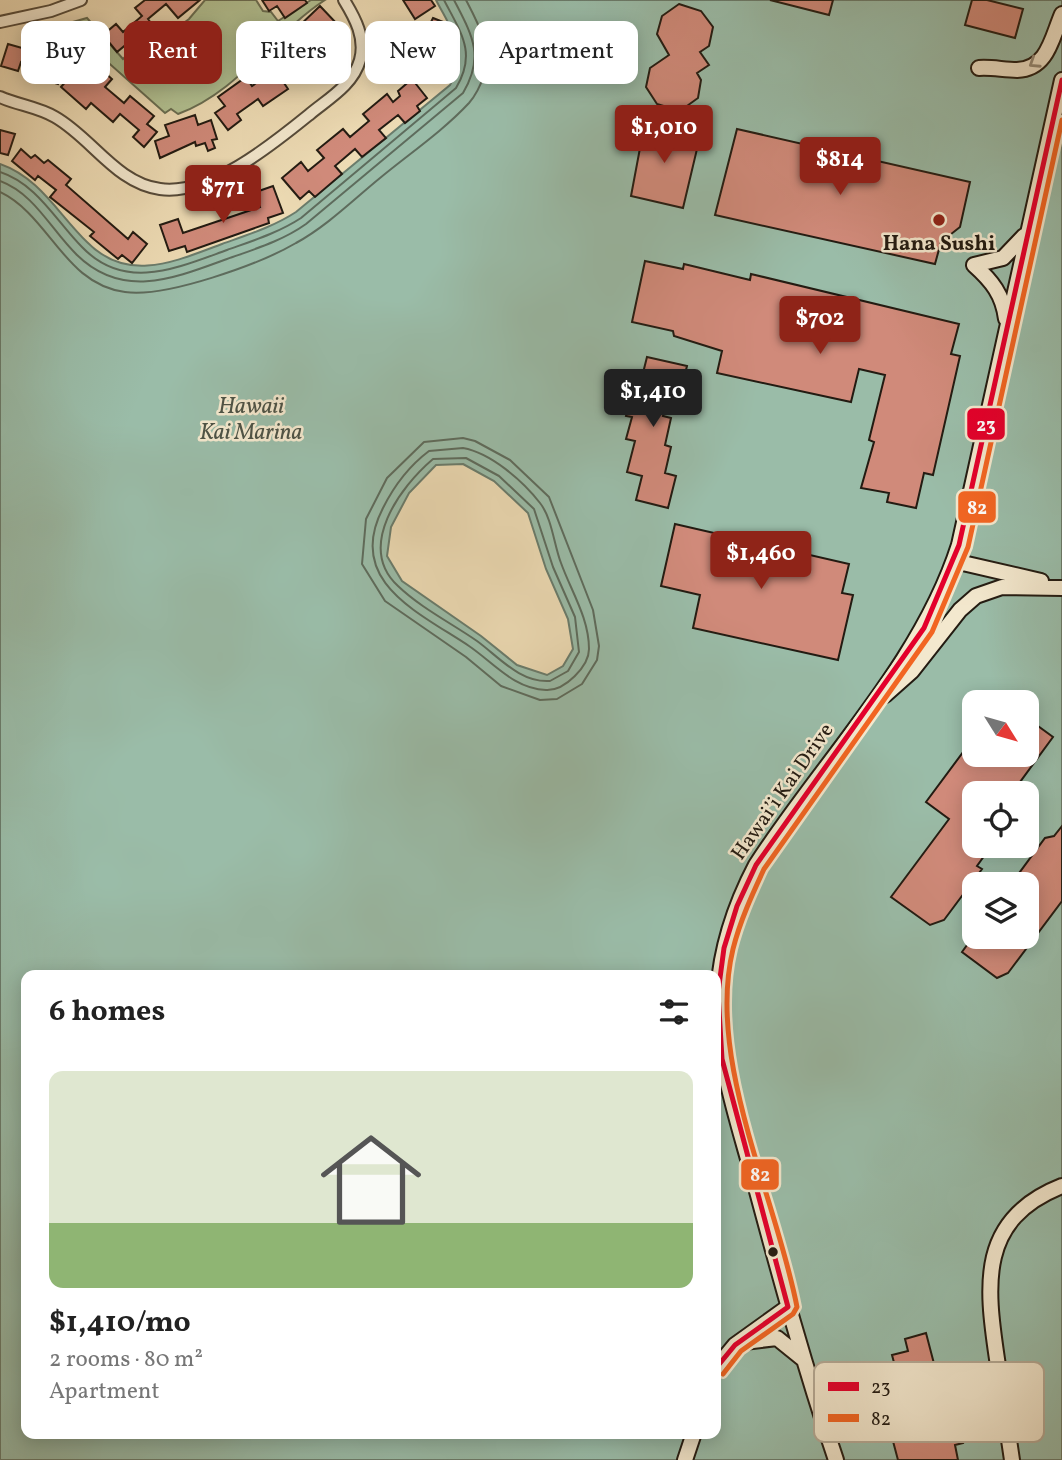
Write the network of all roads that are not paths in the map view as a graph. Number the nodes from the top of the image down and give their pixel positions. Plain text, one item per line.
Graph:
1 (80, 0) edge
2 (344, 0) edge
3 (1062, 14) edge
4 (0, 22) edge
5 (979, 68) dead end
6 (1062, 80) edge
7 (0, 97) edge
8 (1027, 232) junction
9 (1007, 324) junction
10 (954, 561) junction
11 (1062, 587) edge
12 (862, 716) junction
13 (720, 970) edge
14 (721, 1048) edge
15 (1062, 1186) edge
16 (788, 1307) junction
17 (735, 1345) junction
18 (804, 1360) junction
19 (721, 1362) edge
20 (998, 1362) edge
21 (814, 1391) edge
22 (692, 1439) edge
23 (830, 1442) edge
24 (1010, 1442) edge
25 (685, 1460) edge
26 (836, 1460) edge
27 (1013, 1460) edge

1 - 4 street
2 - 7 street
3 -> 5 main road
6 - 8 main road, Hawai’i Kai Drive
8 - 9 main road, Hawai’i Kai Drive
8 - 9 main road
9 - 10 main road, Hawai’i Kai Drive
10 - 11 main road
10 - 12 main road, Hawai’i Kai Drive
11 - 12 main road
12 - 13 main road, Hawai’i Kai Drive
14 - 16 main road, Hawai’i Kai Drive
15 - 20 main road
16 - 17 main road
16 - 18 main road, Hawai’i Kai Drive
17 - 18 main road
17 - 19 main road
18 - 21 main road, Hawai’i Kai Drive
22 - 25 main road
23 - 26 main road, Hawai’i Kai Drive
24 - 27 main road

